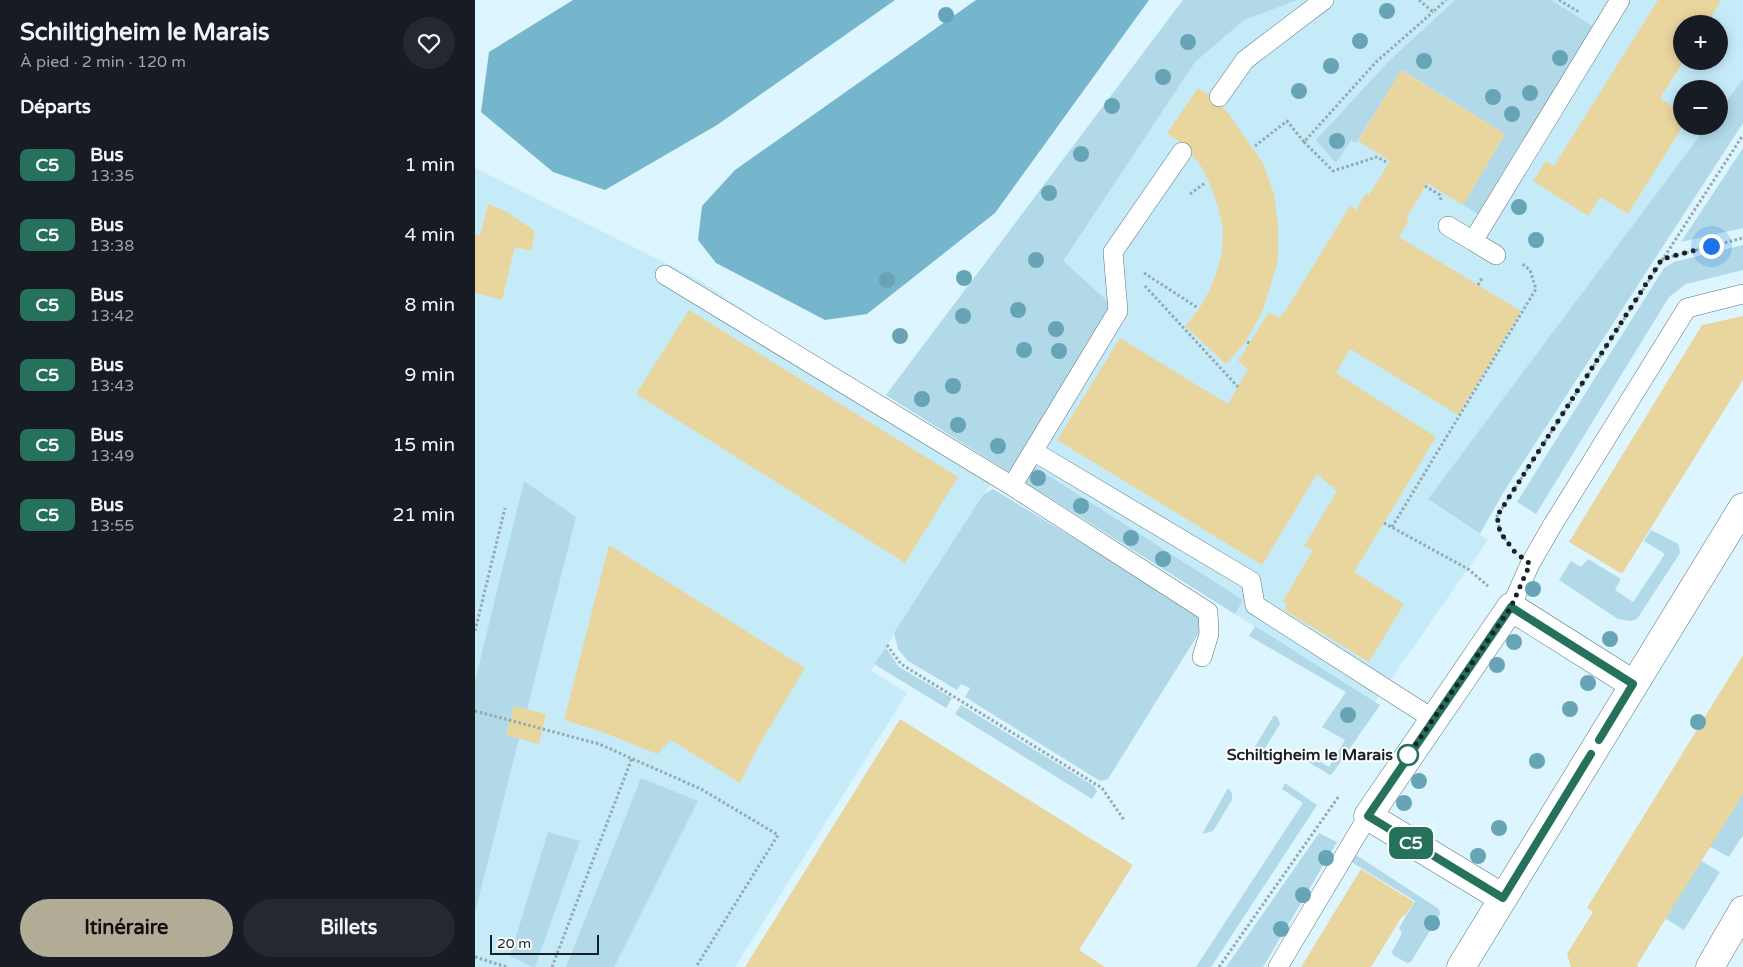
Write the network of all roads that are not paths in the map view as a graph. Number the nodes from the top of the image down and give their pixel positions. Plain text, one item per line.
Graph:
1 (1324, 0) edge
2 (1620, 0) edge
3 (1219, 97) dead end
4 (1182, 152) dead end
5 (1448, 226) dead end
6 (1473, 241) junction
7 (1496, 255) road end
8 (665, 275) dead end
9 (1743, 294) edge
10 (1033, 451) junction
11 (1012, 486) junction
12 (1743, 507) edge
13 (1511, 607) junction
14 (1202, 657) dead end
15 (1633, 684) junction
16 (1433, 719) junction
17 (1368, 816) junction
18 (1503, 898) junction
19 (1743, 910) edge
20 (1278, 967) edge
21 (1461, 967) edge
22 (1710, 967) edge

1 - 3 lane
2 - 6 lane
4 - 10 lane
5 - 6 lane
6 - 7 lane
8 - 11 lane
9 - 13 lane
10 - 11 lane
10 - 16 lane
11 - 14 lane
12 - 15 street
13 - 15 street
13 - 16 street
15 - 18 street
16 - 17 street
17 - 18 street
17 - 20 lane
18 - 21 street
19 - 22 street

